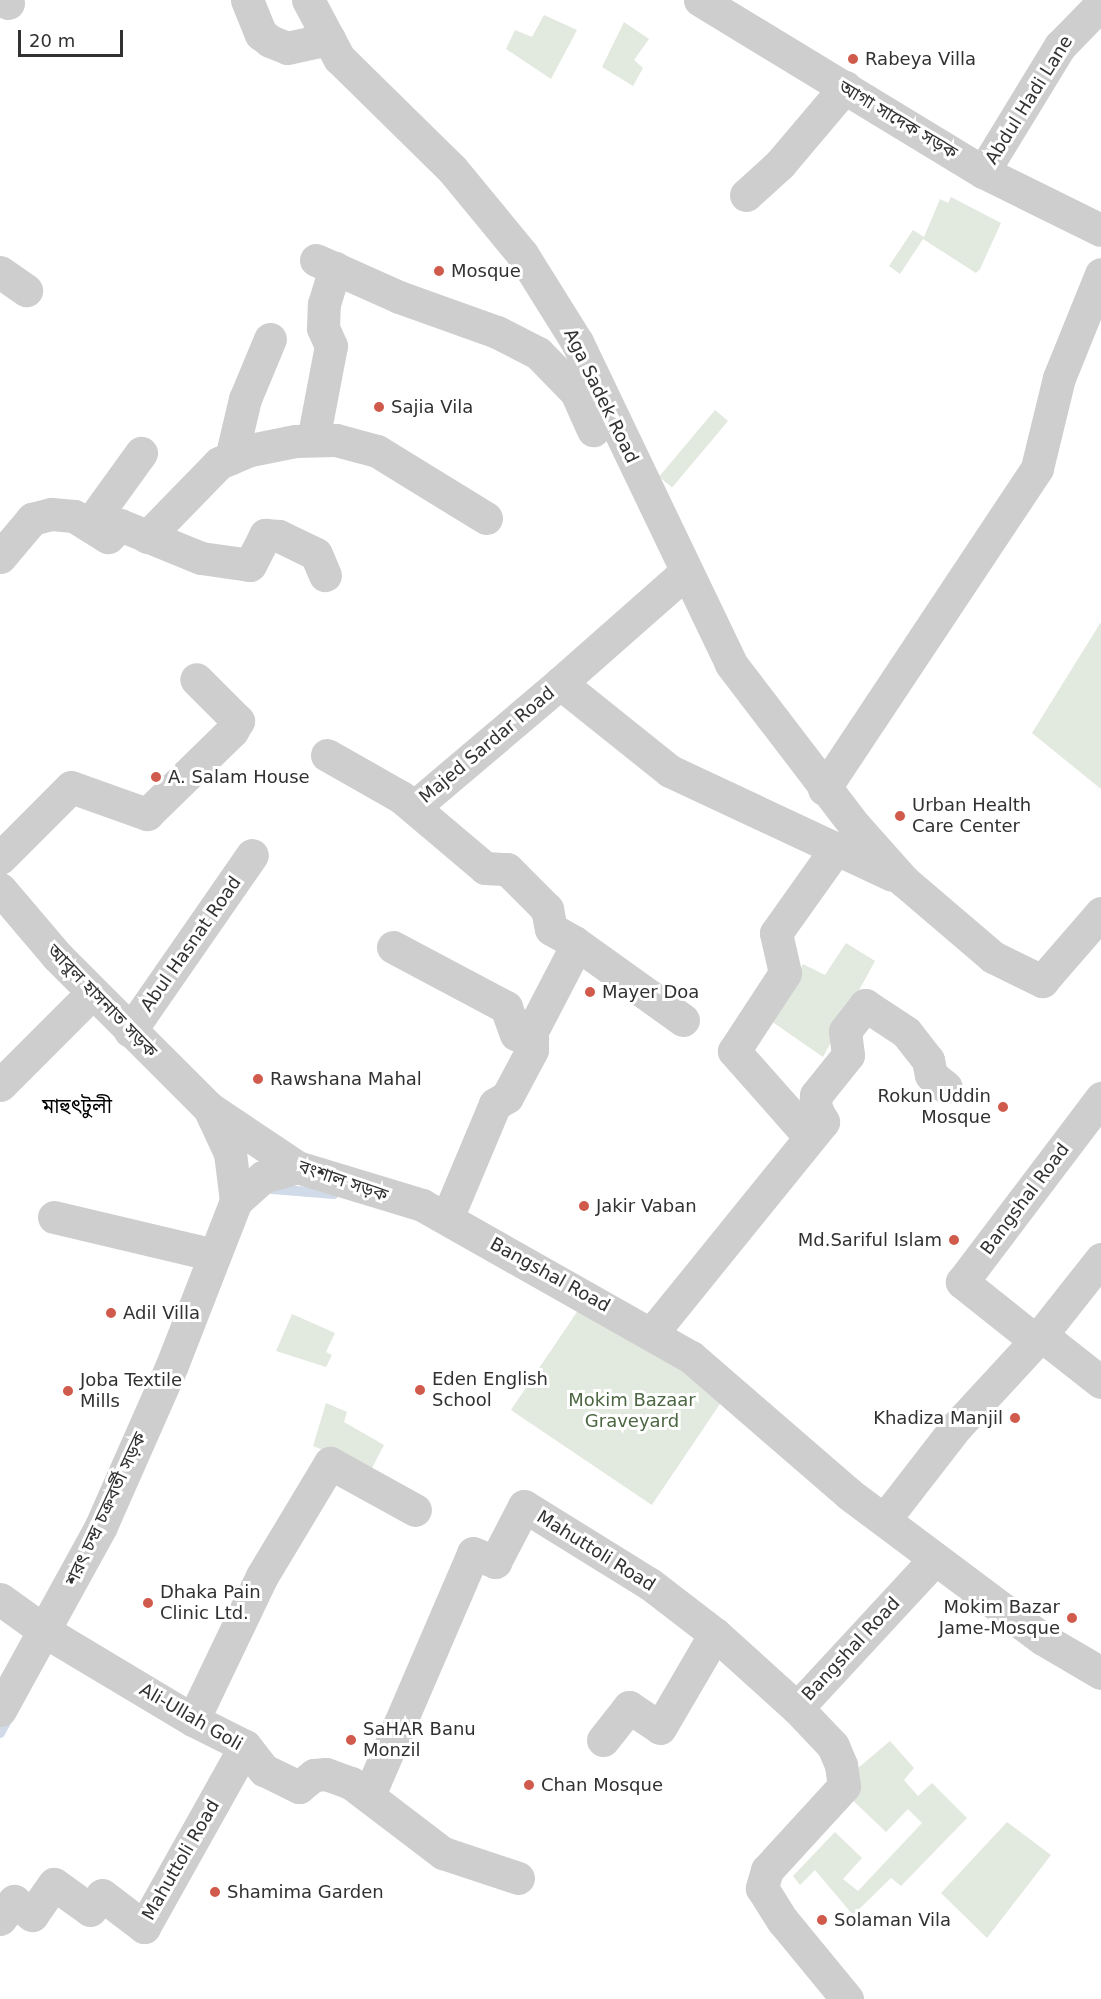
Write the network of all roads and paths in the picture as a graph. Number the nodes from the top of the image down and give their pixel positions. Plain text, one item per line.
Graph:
1 (247, 0) edge
2 (308, 0) edge
3 (700, 0) edge
4 (1101, 4) edge
5 (329, 39) junction
6 (845, 87) junction
7 (983, 172) junction
8 (746, 195) dead end
9 (1101, 230) edge
10 (1101, 274) edge
11 (270, 339) dead end
12 (314, 440) junction
13 (141, 453) dead end
14 (231, 458) junction
15 (638, 472) junction
16 (486, 518) dead end
17 (89, 525) junction
18 (5, 537) edge
19 (147, 537) junction
20 (686, 572) junction
21 (325, 575) dead end
22 (196, 679) dead end
23 (560, 683) junction
24 (327, 755) dead end
25 (824, 789) junction
26 (414, 807) junction
27 (835, 850) junction
28 (252, 855) dead end
29 (0, 858) edge
30 (904, 881) junction
31 (0, 889) edge
32 (1101, 913) edge
33 (574, 942) junction
34 (393, 947) dead end
35 (92, 993) junction
36 (683, 1020) dead end
37 (130, 1031) junction
38 (532, 1039) junction
39 (0, 1085) edge
40 (946, 1088) dead end
41 (1101, 1098) edge
42 (209, 1107) junction
43 (810, 1137) junction
44 (297, 1167) junction
45 (236, 1201) junction
46 (434, 1212) junction
47 (54, 1217) dead end
48 (215, 1255) junction
49 (1101, 1259) edge
50 (652, 1333) junction
51 (1039, 1338) junction
52 (1101, 1382) edge
53 (415, 1510) dead end
54 (884, 1520) junction
55 (935, 1559) junction
56 (0, 1599) edge
57 (46, 1632) junction
58 (715, 1634) junction
59 (1101, 1673) edge
60 (797, 1708) junction
61 (0, 1710) edge
62 (193, 1720) junction
63 (603, 1740) dead end
64 (245, 1746) junction
65 (369, 1795) junction
66 (518, 1878) dead end
67 (0, 1919) edge
68 (847, 1999) edge

1 - 5 street
2 - 5 street, Aga Sadek Road
3 - 6 street, আগা সাদেক সড়ক
4 - 7 street, Abdul Hadi Lane
5 - 15 street, Aga Sadek Road
6 - 7 street, আগা সাদেক সড়ক
6 - 8 street
7 - 9 street, আগা সাদেক সড়ক
10 - 25 street
11 - 14 street
12 - 14 street
12 - 15 street
12 - 16 street
13 - 17 street
14 - 19 street
15 - 20 street, Aga Sadek Road
17 - 18 street
17 - 19 street
19 - 21 street
20 - 23 street, Majed Sardar Road
20 - 25 street, Aga Sadek Road
22 - 29 street
23 - 26 street, Majed Sardar Road
23 - 27 street
24 - 26 street
25 - 30 street, Aga Sadek Road
26 - 33 street
27 - 30 street
27 - 43 street
28 - 37 street, Abul Hasnat Road
30 - 32 street, Aga Sadek Road
31 - 35 street, আবুল হাসনাত সড়ক
33 - 36 street
33 - 38 street
34 - 38 street
35 - 37 street, আবুল হাসনাত সড়ক
35 - 39 street
37 - 42 street, আবুল হাসনাত সড়ক
38 - 46 street
40 - 43 street
41 - 51 street, Bangshal Road
42 - 44 street, বংশাল সড়ক
42 - 45 street, শরৎ চন্দ্র চক্রবর্তী সড়ক
43 - 50 street
44 - 45 street, শরৎ চন্দ্র চক্রবর্তী সড়ক
44 - 46 street, বংশাল সড়ক
45 - 48 street, শরৎ চন্দ্র চক্রবর্তী সড়ক
46 - 50 street, Bangshal Road
47 - 48 street
48 - 57 street, শরৎ চন্দ্র চক্রবর্তী সড়ক
49 - 51 street
50 - 54 street, Bangshal Road
51 - 52 street, Bangshal Road
51 - 54 street
53 - 62 street
54 - 55 street, Bangshal Road
55 - 59 street, Bangshal Road
55 - 60 street, Bangshal Road
56 - 57 street, Ali-Ullah Goli
57 - 61 street, শরৎ চন্দ্র চক্রবর্তী সড়ক
57 - 62 street, Ali-Ullah Goli
58 - 60 street, Mahuttoli Road
58 - 63 street
58 - 65 street, Mahuttoli Road
60 - 68 street, Bangshal Road
62 - 64 street, Ali-Ullah Goli
64 - 65 street, Ali-Ullah Goli
64 - 67 street, Mahuttoli Road
65 - 66 street, Ali-Ullah Goli

